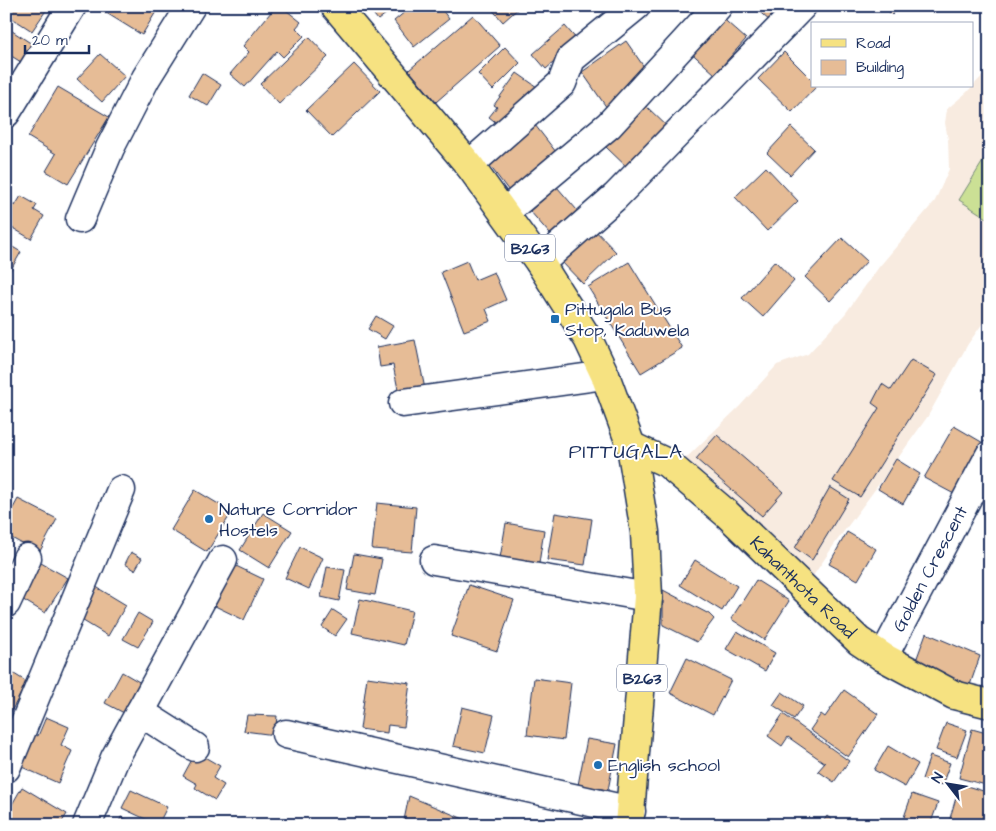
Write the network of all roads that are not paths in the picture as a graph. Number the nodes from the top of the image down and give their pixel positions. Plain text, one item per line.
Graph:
1 (72, 6) edge
2 (191, 6) edge
3 (335, 6) edge
4 (636, 6) edge
5 (718, 6) edge
6 (802, 6) edge
7 (6, 113) edge
8 (469, 165) junction
9 (505, 212) junction
10 (80, 218) dead end
11 (540, 263) junction
12 (605, 375) junction
13 (403, 403) dead end
14 (631, 446) junction
15 (990, 454) edge
16 (121, 490) dead end
17 (27, 558) dead end
18 (223, 560) dead end
19 (434, 560) dead end
20 (648, 598) junction
21 (6, 603) edge
22 (883, 656) junction
23 (990, 704) edge
24 (140, 712) junction
25 (286, 734) dead end
26 (195, 747) dead end
27 (6, 768) edge
28 (630, 818) edge
29 (88, 825) edge

1 - 7 street
2 - 10 street
3 - 8 main road, B263
4 - 8 street
5 - 9 street
6 - 11 street
8 - 9 main road, B263
9 - 11 main road, B263
11 - 12 main road, B263
12 - 13 street
12 - 14 main road, B263
14 - 20 main road, B263
14 - 22 main road, Kahanthota Road
15 - 22 street, Golden Crescent
16 - 27 street
17 - 21 street
18 - 24 street
19 - 20 street
20 - 28 main road, B263
22 - 23 main road, Kahanthota Road
24 - 26 street
24 - 29 street
25 - 28 street

